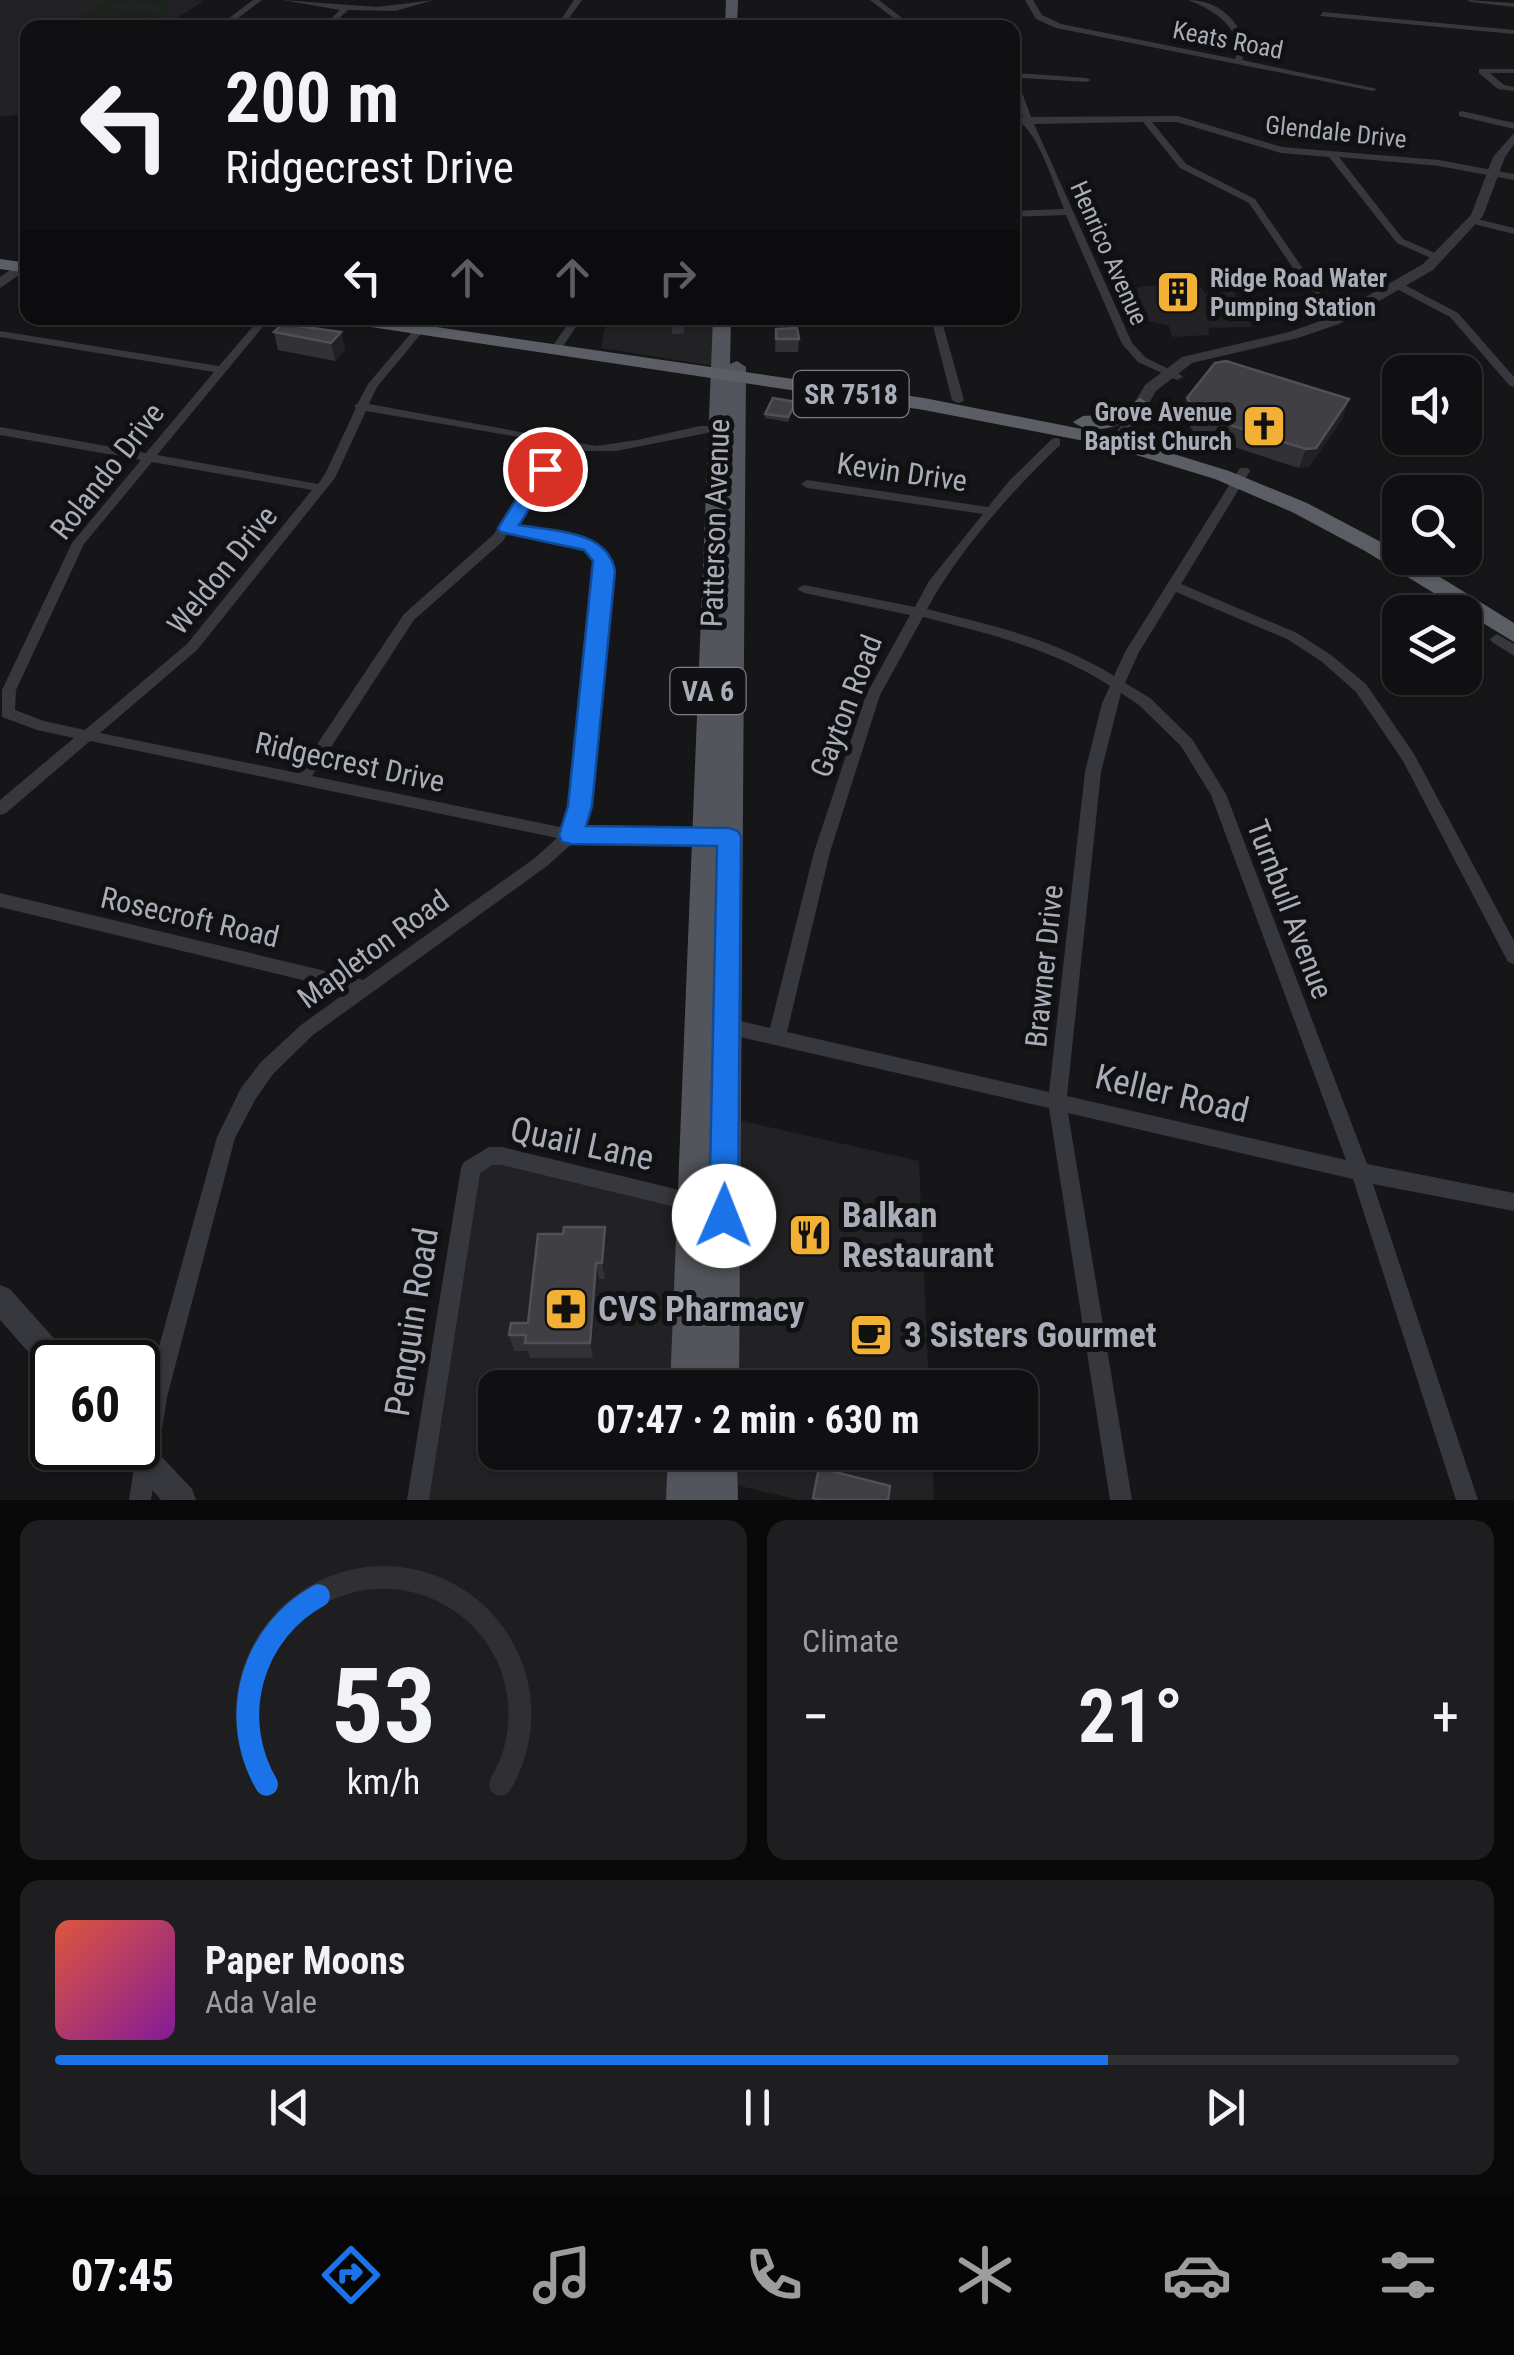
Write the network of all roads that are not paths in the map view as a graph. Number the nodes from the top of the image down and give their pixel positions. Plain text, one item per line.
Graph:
1 (258, 0) edge
2 (286, 0) edge
3 (430, 0) edge
4 (874, 0) edge
5 (1029, 0) edge
6 (1192, 0) edge
7 (1471, 0) edge
8 (1514, 5) edge
9 (346, 8) junction
10 (1323, 14) dead end
11 (230, 20) edge
12 (333, 20) edge
13 (901, 20) edge
14 (1514, 32) edge
15 (1237, 62) junction
16 (1514, 70) edge
17 (1020, 74) edge
18 (1087, 80) dead end
19 (1372, 89) dead end
20 (1514, 89) edge
21 (1462, 114) dead end
22 (1025, 119) edge
23 (1145, 119) junction
24 (1514, 126) edge
25 (1514, 136) edge
26 (1332, 155) junction
27 (1494, 172) junction
28 (1514, 176) edge
29 (1069, 212) junction
30 (1020, 214) edge
31 (1474, 220) junction
32 (1514, 230) edge
33 (1438, 258) junction
34 (15, 263) edge
35 (0, 284) edge
36 (1398, 286) junction
37 (1334, 320) junction
38 (259, 325) edge
39 (418, 325) edge
40 (443, 325) edge
41 (572, 325) edge
42 (723, 325) edge
43 (737, 325) edge
44 (938, 325) edge
45 (0, 334) edge
46 (558, 346) junction
47 (1514, 360) edge
48 (1496, 361) junction
49 (220, 370) junction
50 (728, 372) junction
51 (1172, 375) junction
52 (1514, 384) edge
53 (1140, 404) junction
54 (360, 406) junction
55 (962, 406) junction
56 (1083, 422) junction
57 (718, 428) junction
58 (0, 431) edge
59 (1127, 439) junction
60 (1056, 442) dead end
61 (574, 449) junction
62 (147, 457) junction
63 (1241, 476) junction
64 (807, 484) dead end
65 (321, 488) junction
66 (990, 511) junction
67 (507, 528) junction
68 (1382, 536) edge
69 (1448, 575) edge
70 (1173, 586) junction
71 (804, 589) dead end
72 (917, 610) junction
73 (1514, 618) edge
74 (1505, 637) edge
75 (1514, 651) edge
76 (17, 674) joint
77 (1119, 682) junction
78 (90, 736) junction
79 (302, 781) junction
80 (0, 809) edge
81 (571, 835) junction
82 (716, 837) junction
83 (0, 900) edge
84 (1514, 957) edge
85 (367, 988) junction
86 (713, 1023) junction
87 (777, 1036) junction
88 (1057, 1102) junction
89 (482, 1159) joint
90 (1360, 1172) junction
91 (1514, 1202) edge
92 (709, 1209) junction
93 (0, 1299) edge
94 (36, 1340) edge
95 (690, 1370) edge
96 (719, 1370) edge
97 (160, 1382) edge
98 (141, 1470) edge
99 (154, 1470) edge
100 (685, 1470) edge
101 (720, 1470) edge
102 (140, 1500) edge
103 (181, 1500) edge
104 (418, 1500) edge
105 (684, 1500) edge
106 (719, 1500) edge
107 (1121, 1500) edge
108 (1467, 1500) edge

1 - 11 street
2 - 9 street
3 - 9 street
4 - 13 street
5 - 15 street, Keats Road
6 - 15 street
7 - 8 street
9 - 12 street
10 - 14 street
15 - 19 street, Keats Road
16 - 20 street
17 - 18 street, Henrico Avenue
21 - 24 street
22 - 23 street, Glendale Drive
22 - 29 street, Henrico Avenue
23 - 26 street, Glendale Drive
23 - 37 street
25 - 27 street
26 - 27 street, Glendale Drive
26 - 33 street
27 - 28 street, Glendale Drive
27 - 31 street
29 - 30 street
29 - 51 street, Henrico Avenue
31 - 32 street
31 - 33 street
33 - 36 street
34 - 35 street
36 - 37 street
36 - 48 street
37 - 51 street
38 - 49 street, Rolando Drive
39 - 54 street, Weldon Drive
40 - 46 highway, SR 7518
41 - 46 street
42 - 50 main road, Patterson Avenue / VA 6
43 - 50 main road, Patterson Avenue / VA 6
44 - 55 street
45 - 49 street
46 - 50 highway, SR 7518
47 - 48 street
48 - 52 street
49 - 62 street, Rolando Drive
50 - 55 highway, SR 7518
50 - 57 main road, Patterson Avenue / VA 6
50 - 82 main road, Patterson Avenue / VA 6
51 - 53 street
51 - 59 street
53 - 56 highway
53 - 59 street
54 - 61 street
54 - 65 street, Weldon Drive
55 - 56 highway, SR 7518
55 - 59 highway, SR 7518
56 - 59 highway, SR 7518
57 - 61 street
57 - 82 main road, Patterson Avenue / VA 6
58 - 62 street
59 - 63 highway, SR 7518
60 - 66 street, Gayton Road
61 - 67 street
62 - 65 street
62 - 76 street, Rolando Drive
63 - 68 highway, SR 7518
63 - 70 street, Brawner Drive
63 - 74 highway, SR 7518
64 - 66 street, Kevin Drive
65 - 78 street, Weldon Drive
66 - 72 street, Gayton Road
67 - 79 street
67 - 81 street
69 - 73 highway
70 - 77 street, Brawner Drive
70 - 84 street
71 - 72 street, Turnbull Avenue
72 - 77 street, Turnbull Avenue
72 - 87 street, Gayton Road
74 - 75 street
76 - 78 street, Ridgecrest Drive
77 - 88 street, Brawner Drive
77 - 90 street, Turnbull Avenue
78 - 79 street, Ridgecrest Drive
78 - 80 street, Weldon Drive
79 - 81 street, Ridgecrest Drive
81 - 82 street, Ridgecrest Drive
81 - 85 street, Mapleton Road
82 - 86 main road, Patterson Avenue / VA 6
83 - 85 street, Rosecroft Road
85 - 97 street, Mapleton Road
86 - 87 street, Keller Road
86 - 92 main road, Patterson Avenue / VA 6
87 - 88 street, Keller Road
88 - 90 street, Keller Road
88 - 107 street, Brawner Drive
89 - 92 street, Quail Lane
89 - 104 street, Penguin Road
90 - 91 street, Keller Road
90 - 108 street, Turnbull Avenue
92 - 95 main road, Patterson Avenue / VA 6
92 - 96 main road, Patterson Avenue / VA 6
93 - 94 street
98 - 102 street, Mapleton Road
99 - 103 street
100 - 105 main road
101 - 106 main road

